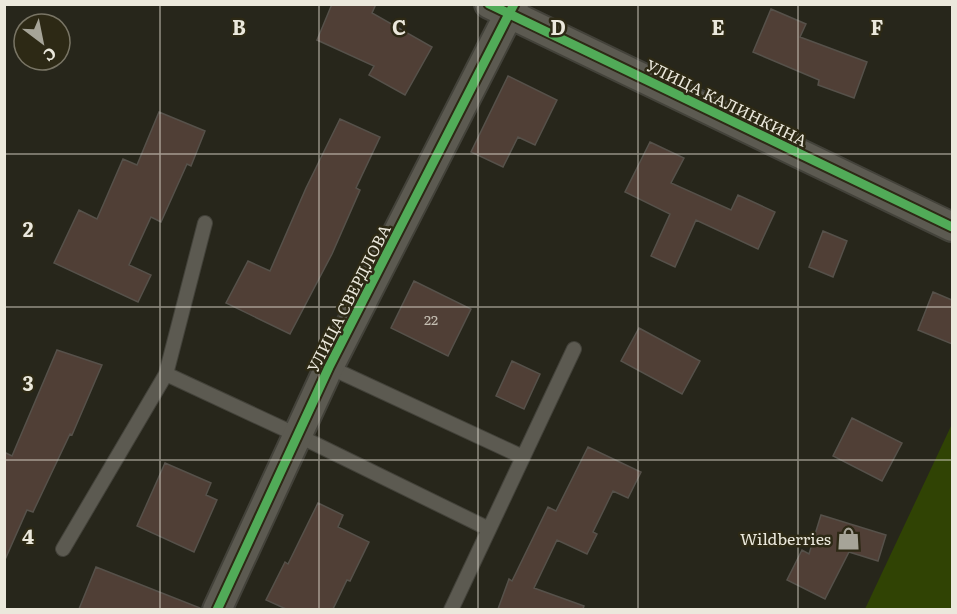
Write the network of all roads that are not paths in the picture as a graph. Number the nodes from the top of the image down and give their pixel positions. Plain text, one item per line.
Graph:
1 (504, 8) edge
2 (205, 223) dead end
3 (952, 227) edge
4 (574, 349) dead end
5 (329, 367) junction
6 (166, 374) junction
7 (297, 435) junction
8 (523, 457) junction
9 (489, 529) junction
10 (63, 549) dead end
11 (218, 609) edge
12 (451, 609) edge

1 - 3 street, УЛИЦА КАЛИНКИНА
1 - 5 street, УЛИЦА СВЕРДЛОВА
2 - 6 lane
4 - 8 lane
5 - 7 street, УЛИЦА СВЕРДЛОВА
5 - 8 lane
6 - 7 lane
6 - 10 lane
7 - 9 lane
7 - 11 street, УЛИЦА СВЕРДЛОВА
8 - 9 lane
9 - 12 lane

